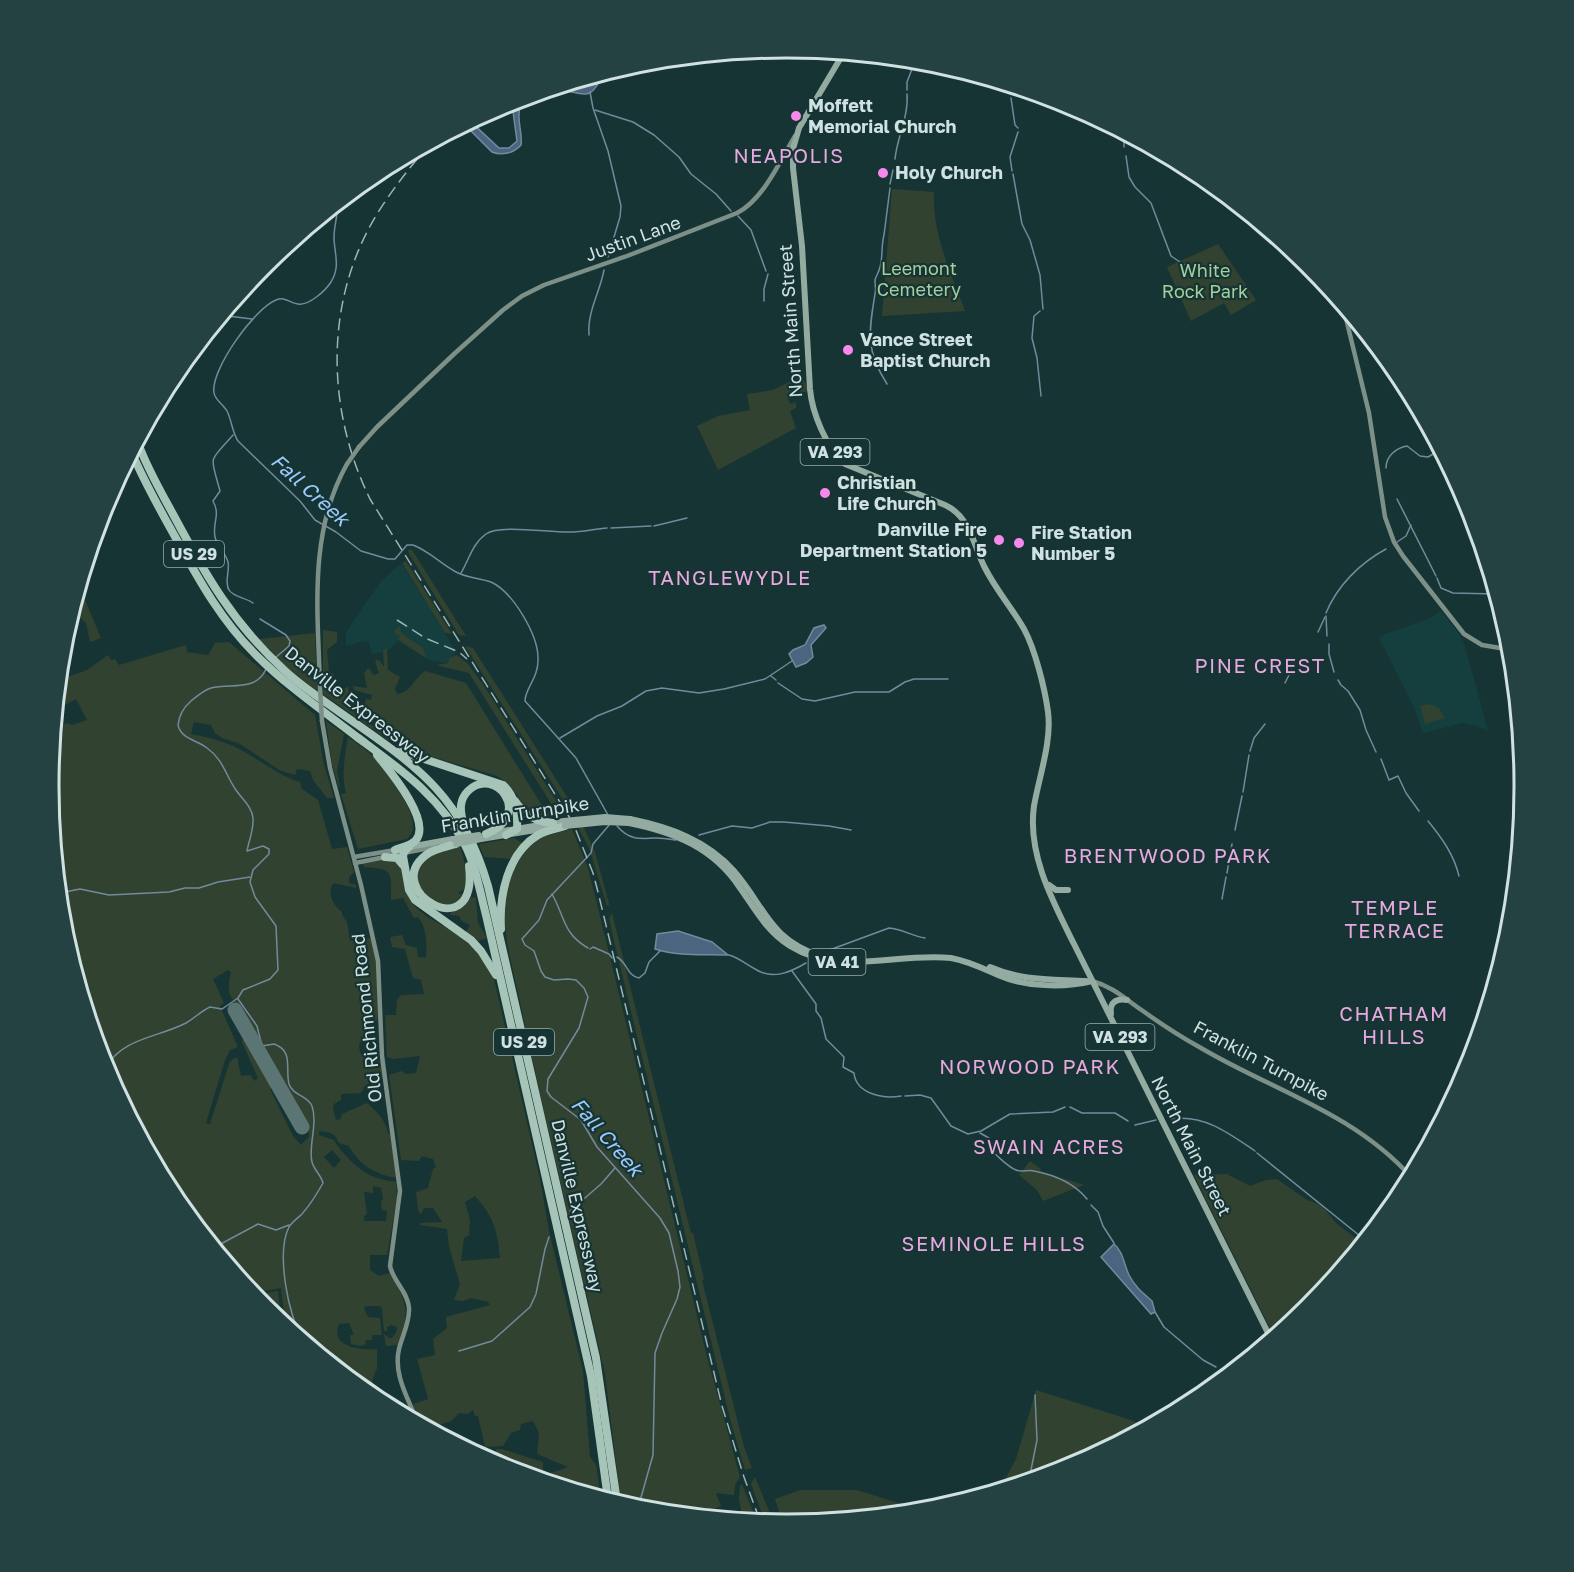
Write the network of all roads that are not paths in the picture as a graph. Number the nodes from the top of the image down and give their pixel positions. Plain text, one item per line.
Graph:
1 (839, 60) edge
2 (799, 128) junction
3 (1347, 322) edge
4 (142, 451) edge
5 (136, 462) edge
6 (347, 464) joint
7 (1502, 648) edge
8 (266, 658) junction
9 (278, 670) junction
10 (377, 738) junction
11 (368, 745) junction
12 (513, 799) junction
13 (629, 821) junction
14 (553, 823) junction
15 (565, 823) junction
16 (517, 829) junction
17 (467, 832) junction
18 (506, 835) junction
19 (482, 836) junction
20 (457, 841) junction
21 (395, 850) junction
22 (406, 850) junction
23 (385, 857) junction
24 (355, 860) junction
25 (405, 868) junction
26 (1045, 879) junction
27 (1059, 912) junction
28 (504, 958) junction
29 (1083, 961) junction
30 (1073, 980) junction
31 (1092, 981) junction
32 (505, 997) junction
33 (1127, 1000) junction
34 (1115, 1026) junction
35 (1404, 1170) edge
36 (1268, 1332) edge
37 (413, 1410) edge
38 (607, 1491) edge
39 (616, 1493) edge

1 - 2 main road, North Main Street / VA 293
2 - 6 main road, Justin Lane, bridge
2 - 26 main road, North Main Street / VA 293
3 - 7 main road
4 - 8 highway, Danville Expressway / US 29
5 - 8 highway, Danville Expressway / US 29
6 - 24 main road, Old Richmond Road, bridge
8 - 9 highway, Danville Expressway / US 29
9 - 10 highway, Danville Expressway / US 29
9 - 11 highway, Danville Expressway / US 29
10 - 12 highway
10 - 17 highway, Danville Expressway / US 29
11 - 20 highway, Danville Expressway / US 29
11 - 21 highway
12 - 14 highway
12 - 16 highway
13 - 15 main road, Franklin Turnpike / VA 41, bridge
13 - 30 main road, Franklin Turnpike
13 - 31 main road, Franklin Turnpike / VA 41
14 - 15 main road, Franklin Turnpike / VA 41
14 - 16 main road, Franklin Turnpike / VA 41
15 - 18 main road, Franklin Turnpike / VA 41
15 - 28 highway
16 - 18 highway
16 - 19 main road, Franklin Turnpike / VA 41
17 - 19 highway
17 - 28 highway, Danville Expressway / US 29
18 - 19 main road, Franklin Turnpike / VA 41
19 - 20 main road, Franklin Turnpike / VA 41, bridge
20 - 20 highway
20 - 22 main road, Franklin Turnpike / VA 41
20 - 32 highway, Danville Expressway / US 29
21 - 22 main road, Franklin Turnpike / VA 41
21 - 24 main road, Franklin Turnpike / VA 41
22 - 23 main road, Franklin Turnpike / VA 41
22 - 25 highway
23 - 24 main road, Franklin Turnpike / VA 41
23 - 25 highway
24 - 37 main road, Old Richmond Road
25 - 32 highway
26 - 27 main road, North Main Street / VA 293
26 - 27 main road
27 - 29 main road, North Main Street / VA 293
28 - 39 highway, Danville Expressway / US 29
29 - 30 main road
29 - 31 main road, North Main Street / VA 293
30 - 31 main road, Franklin Turnpike
31 - 33 main road, Franklin Turnpike
31 - 34 main road, North Main Street / VA 293
32 - 38 highway, Danville Expressway / US 29
33 - 34 main road
33 - 35 main road, Franklin Turnpike
34 - 36 main road, North Main Street / VA 293

